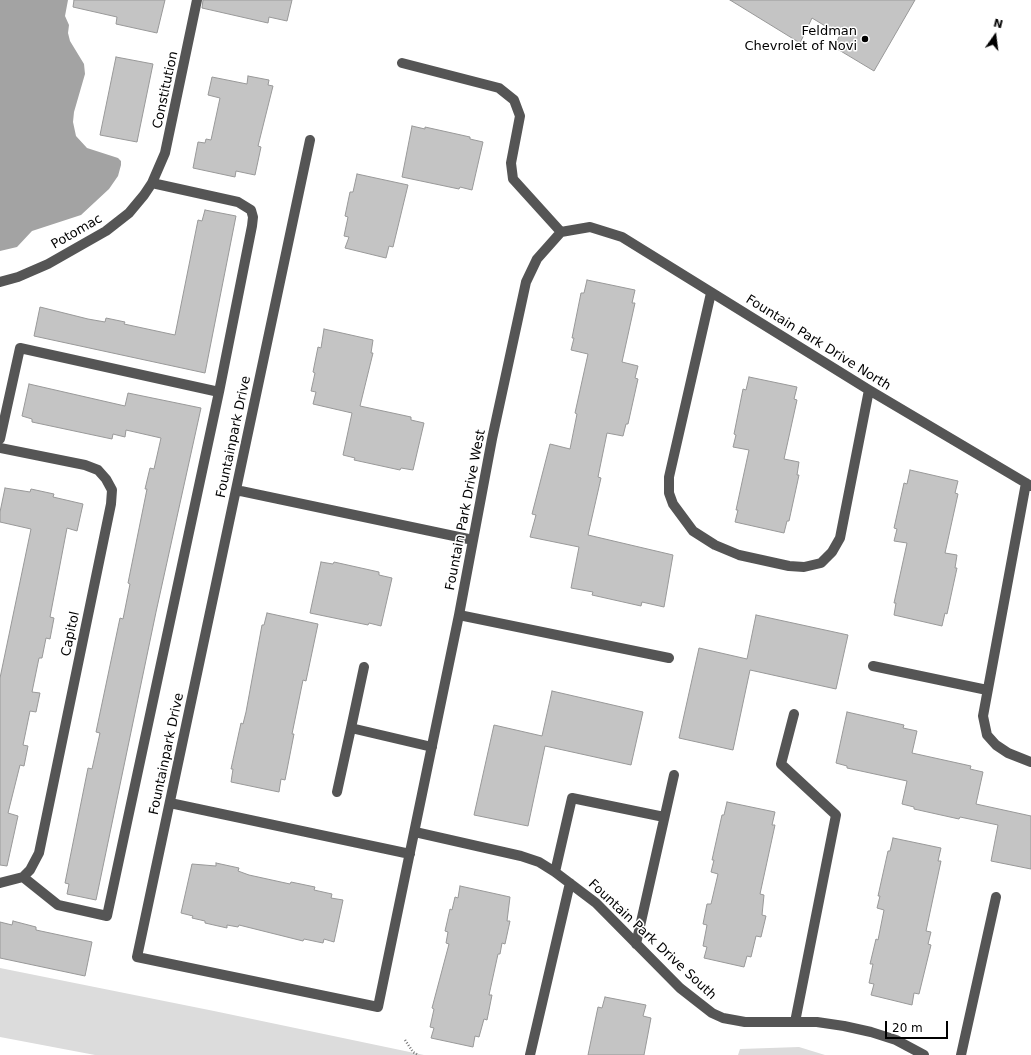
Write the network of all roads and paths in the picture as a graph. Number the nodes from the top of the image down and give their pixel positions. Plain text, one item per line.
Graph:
1 (197, 0) edge
2 (402, 64) dead end
3 (310, 140) dead end
4 (152, 183) junction
5 (561, 232) junction
6 (0, 282) edge
7 (711, 293) junction
8 (869, 390) junction
9 (219, 392) junction
10 (0, 439) edge
11 (0, 448) edge
12 (1028, 485) edge
13 (236, 490) junction
14 (473, 540) junction
15 (458, 615) junction
16 (669, 658) dead end
17 (872, 666) dead end
18 (364, 667) dead end
19 (987, 690) junction
20 (794, 714) dead end
21 (351, 728) junction
22 (432, 747) junction
23 (1031, 762) edge
24 (674, 775) dead end
25 (337, 792) dead end
26 (170, 803) junction
27 (664, 817) junction
28 (415, 832) junction
29 (410, 854) junction
30 (555, 872) junction
31 (23, 877) junction
32 (0, 883) edge
33 (570, 883) junction
34 (996, 897) dead end
35 (636, 944) junction
36 (795, 1022) junction
37 (405, 1040) dead end
38 (418, 1055) edge
39 (530, 1055) edge
40 (924, 1055) edge
41 (962, 1055) edge

1 - 4 street, Constitution
2 - 5 street
3 - 13 street, Fountainpark Drive
4 - 6 street, Potomac
4 - 9 street
5 - 7 street, Fountain Park Drive North
5 - 14 street, Fountain Park Drive West
7 - 8 street, Fountain Park Drive North
7 - 8 street
8 - 12 street, Fountain Park Drive North
9 - 10 street
9 - 31 street
11 - 31 street, Capitol
12 - 19 street
13 - 14 street
13 - 26 street, Fountainpark Drive
14 - 15 street, Fountain Park Drive West
15 - 16 street
15 - 22 street, Fountain Park Drive West
17 - 19 street
18 - 21 street
19 - 23 street
20 - 36 street
21 - 22 street
21 - 25 street
22 - 28 street, Fountain Park Drive West
24 - 27 street
26 - 29 street
26 - 29 street, Fountainpark Drive
27 - 30 street
27 - 35 street
28 - 29 street, Fountainpark Drive
28 - 30 street, Fountain Park Drive South
30 - 33 street, Fountain Park Drive South
31 - 32 street
33 - 35 street, Fountain Park Drive South
33 - 39 street
34 - 41 street
35 - 36 street, Fountain Park Drive South
36 - 40 street, Fountain Park Drive South
37 - 38 path

